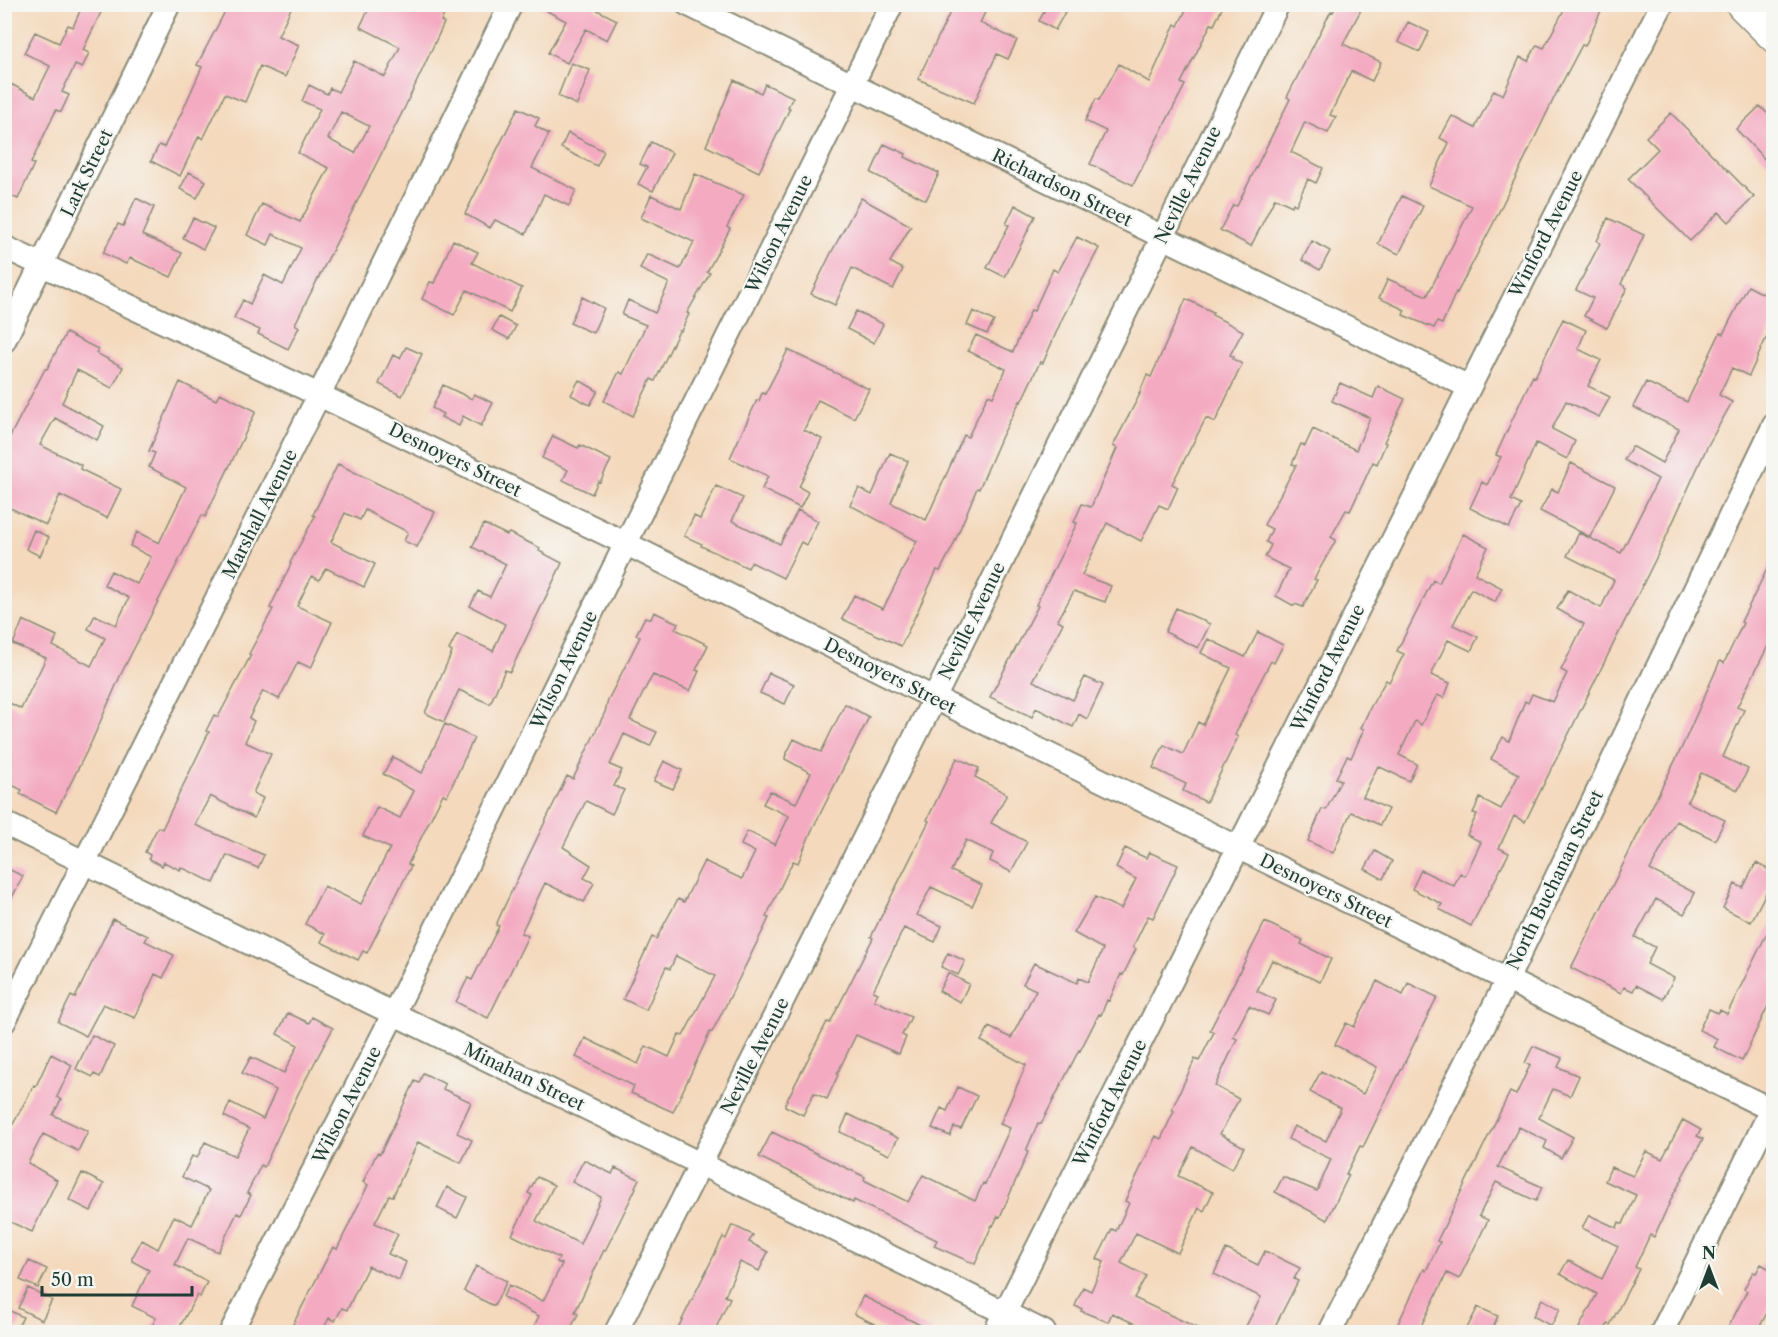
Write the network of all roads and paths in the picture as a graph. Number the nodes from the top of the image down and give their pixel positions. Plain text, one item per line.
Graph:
1 (169, 4) edge
2 (511, 4) edge
3 (687, 4) edge
4 (892, 4) edge
5 (1278, 4) edge
6 (1662, 4) edge
7 (1743, 4) edge
8 (1773, 35) edge
9 (852, 85) junction
10 (1162, 237) junction
11 (4, 247) edge
12 (42, 265) junction
13 (4, 341) edge
14 (1469, 387) junction
15 (319, 394) junction
16 (1773, 425) edge
17 (627, 544) junction
18 (934, 698) junction
19 (4, 823) edge
20 (1238, 848) junction
21 (86, 862) junction
22 (1507, 980) junction
23 (394, 1013) junction
24 (4, 1022) edge
25 (1773, 1108) edge
26 (701, 1164) junction
27 (1000, 1323) edge
28 (231, 1332) edge
29 (616, 1332) edge
30 (1044, 1332) edge
31 (1330, 1332) edge
32 (1662, 1332) edge

1 - 12 street, Lark Street
2 - 15 street, Marshall Avenue
3 - 9 street, Richardson Street
4 - 9 street, Wilson Avenue
5 - 10 street, Neville Avenue
6 - 14 street, Winford Avenue
7 - 8 main road
9 - 10 street, Richardson Street
9 - 17 street, Wilson Avenue
10 - 14 street, Richardson Street
10 - 18 street, Neville Avenue
11 - 12 street, Desnoyers Street
12 - 13 street, Lark Street
12 - 15 street, Desnoyers Street
14 - 20 street, Winford Avenue
15 - 17 street, Desnoyers Street
15 - 21 street, Marshall Avenue
16 - 22 street, North Buchanan Street
17 - 18 street, Desnoyers Street
17 - 23 street, Wilson Avenue
18 - 20 street, Desnoyers Street
18 - 26 street, Neville Avenue
19 - 21 street, Minahan Street
20 - 22 street, Desnoyers Street
20 - 27 street, Winford Avenue
21 - 23 street, Minahan Street
21 - 24 street, Marshall Avenue
22 - 25 street, Desnoyers Street
22 - 31 street, North Buchanan Street
23 - 26 street, Minahan Street
23 - 28 street, Wilson Avenue
25 - 32 street
26 - 27 street, Minahan Street
26 - 29 street, Neville Avenue
27 - 30 street, Minahan Street

